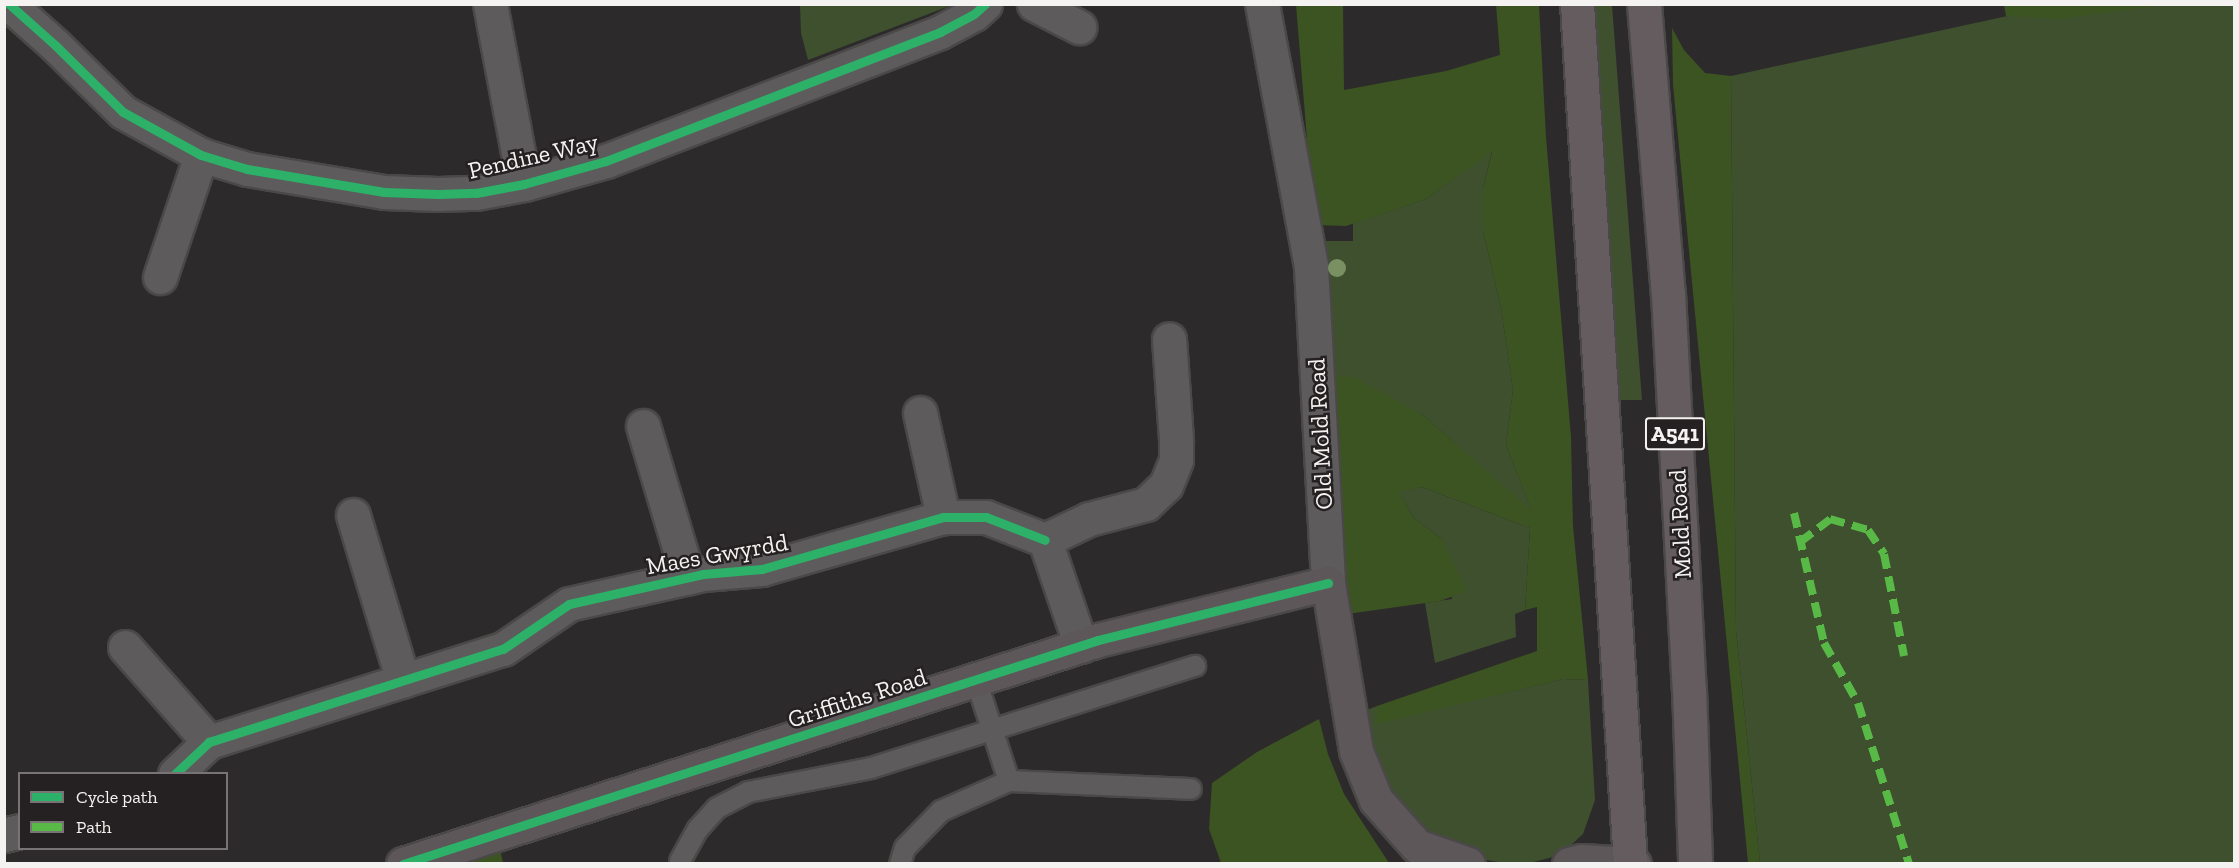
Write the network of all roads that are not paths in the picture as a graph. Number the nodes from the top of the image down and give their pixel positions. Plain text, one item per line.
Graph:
1 (9, 4) edge
2 (490, 4) edge
3 (985, 4) edge
4 (1034, 4) edge
5 (1262, 4) edge
6 (1577, 4) edge
7 (1644, 4) edge
8 (1078, 27) dead end
9 (201, 155) junction
10 (524, 184) junction
11 (160, 277) dead end
12 (1169, 339) dead end
13 (920, 413) dead end
14 (643, 426) dead end
15 (353, 515) dead end
16 (943, 517) junction
17 (1045, 540) junction
18 (688, 577) junction
19 (1328, 583) junction
20 (1081, 646) junction
21 (125, 647) dead end
22 (1195, 666) dead end
23 (976, 680) junction
24 (403, 681) junction
25 (993, 730) junction
26 (208, 742) junction
27 (177, 772) edge
28 (1009, 781) junction
29 (1191, 789) dead end
30 (1418, 855) edge
31 (679, 863) edge
32 (1631, 863) edge
33 (403, 864) edge
34 (900, 864) edge
35 (1468, 864) edge
36 (1569, 864) edge
37 (1695, 864) edge

1 - 9 street, Pendine Way
2 - 10 street
3 - 10 street, Pendine Way
4 - 8 street
5 - 19 street, Old Mold Road
6 - 32 main road
7 - 37 main road, Mold Road / A541
9 - 10 street, Pendine Way
9 - 11 street
12 - 17 street
13 - 16 street
14 - 18 street
15 - 24 street
16 - 17 street, Maes Gwyrdd
16 - 18 street, Maes Gwyrdd
17 - 20 street
18 - 24 street, Maes Gwyrdd
19 - 20 street, Griffiths Road
19 - 30 street, Old Mold Road
20 - 23 street, Griffiths Road
21 - 26 street
22 - 25 lane
23 - 25 lane
23 - 33 street, Griffiths Road
24 - 26 street, Maes Gwyrdd
25 - 28 lane
25 - 31 lane
26 - 27 street, Maes Gwyrdd
28 - 29 lane
28 - 34 lane
30 - 35 street, Old Mold Road
32 - 36 street

